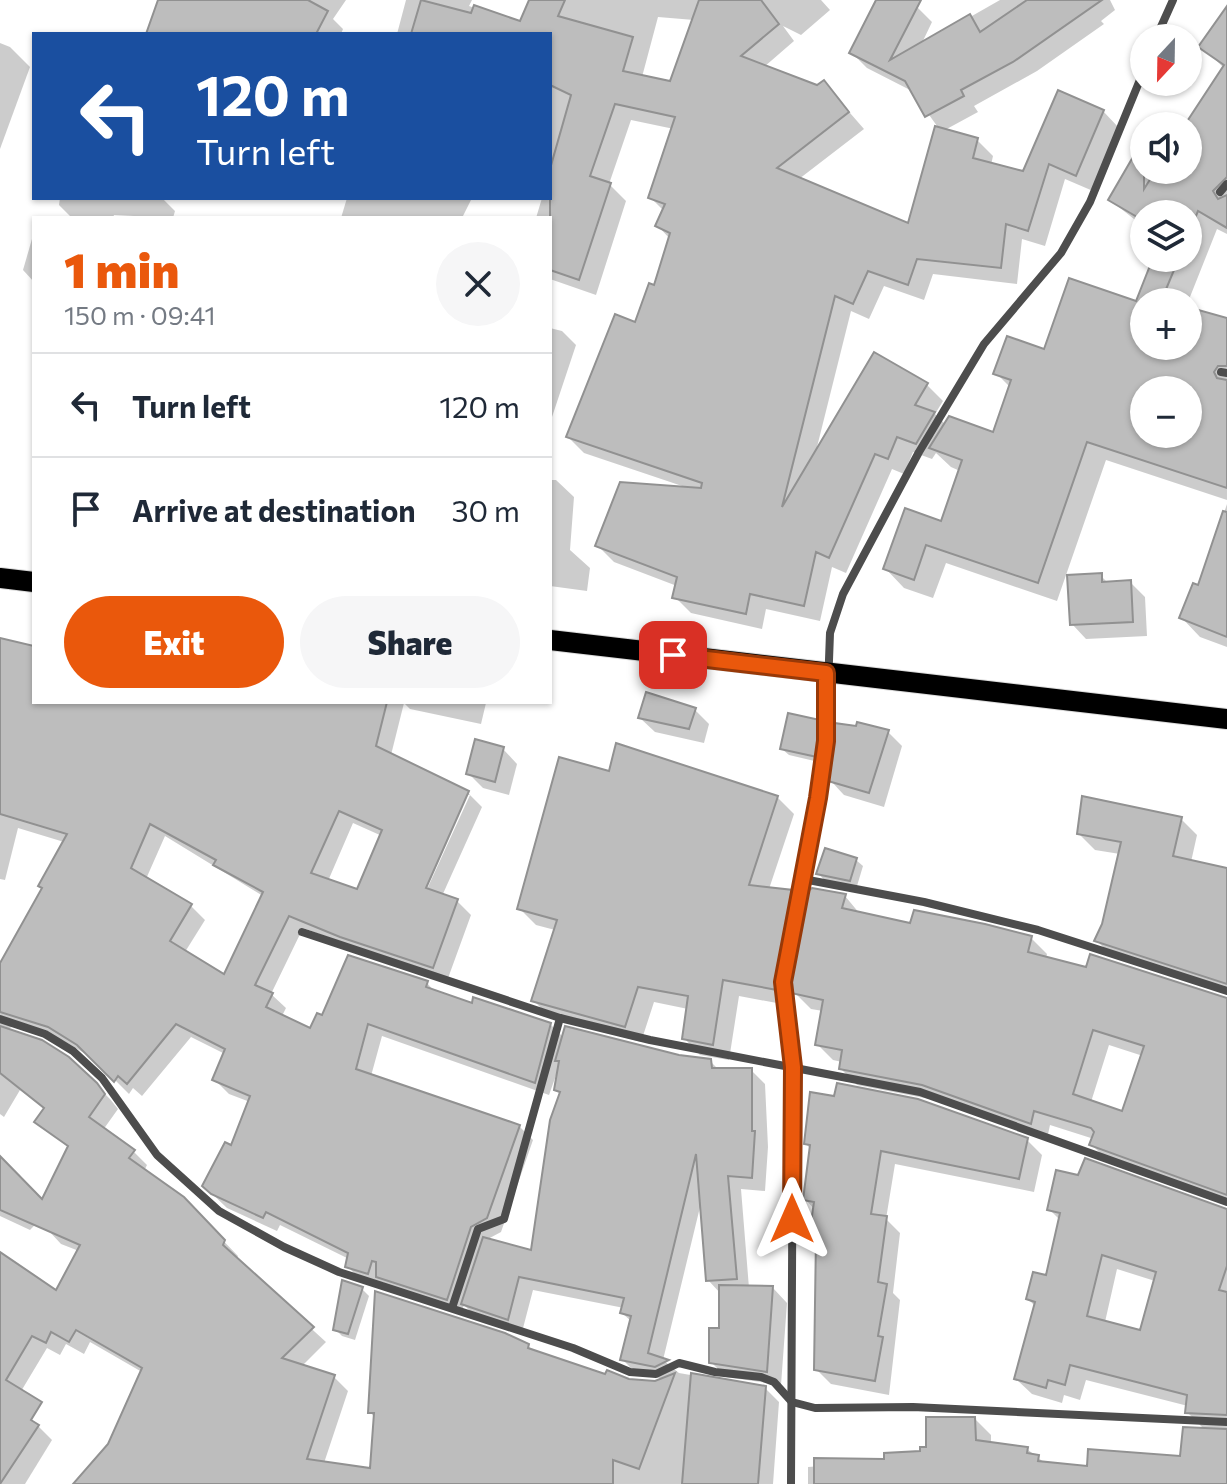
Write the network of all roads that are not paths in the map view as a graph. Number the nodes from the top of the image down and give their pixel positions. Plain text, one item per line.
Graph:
1 (1173, 0) edge
2 (1162, 24) edge
3 (1134, 96) edge
4 (1227, 184) edge
5 (1220, 192) dead end
6 (0, 578) edge
7 (32, 582) edge
8 (552, 640) edge
9 (826, 673) junction
10 (1227, 719) edge
11 (803, 879) junction
12 (302, 932) dead end
13 (1227, 991) edge
14 (560, 1018) junction
15 (0, 1019) edge
16 (793, 1067) junction
17 (1227, 1202) edge
18 (452, 1308) junction
19 (792, 1402) junction
20 (1227, 1422) edge
21 (791, 1484) edge

1 - 2 street
3 - 9 street
4 - 5 street
6 - 7 main road
8 - 9 main road
9 - 10 main road
9 - 11 street
11 - 13 street
11 - 16 street
12 - 14 street
14 - 16 street
14 - 18 street
15 - 18 street
16 - 17 street
16 - 19 street
18 - 19 street
19 - 20 street
19 - 21 street

